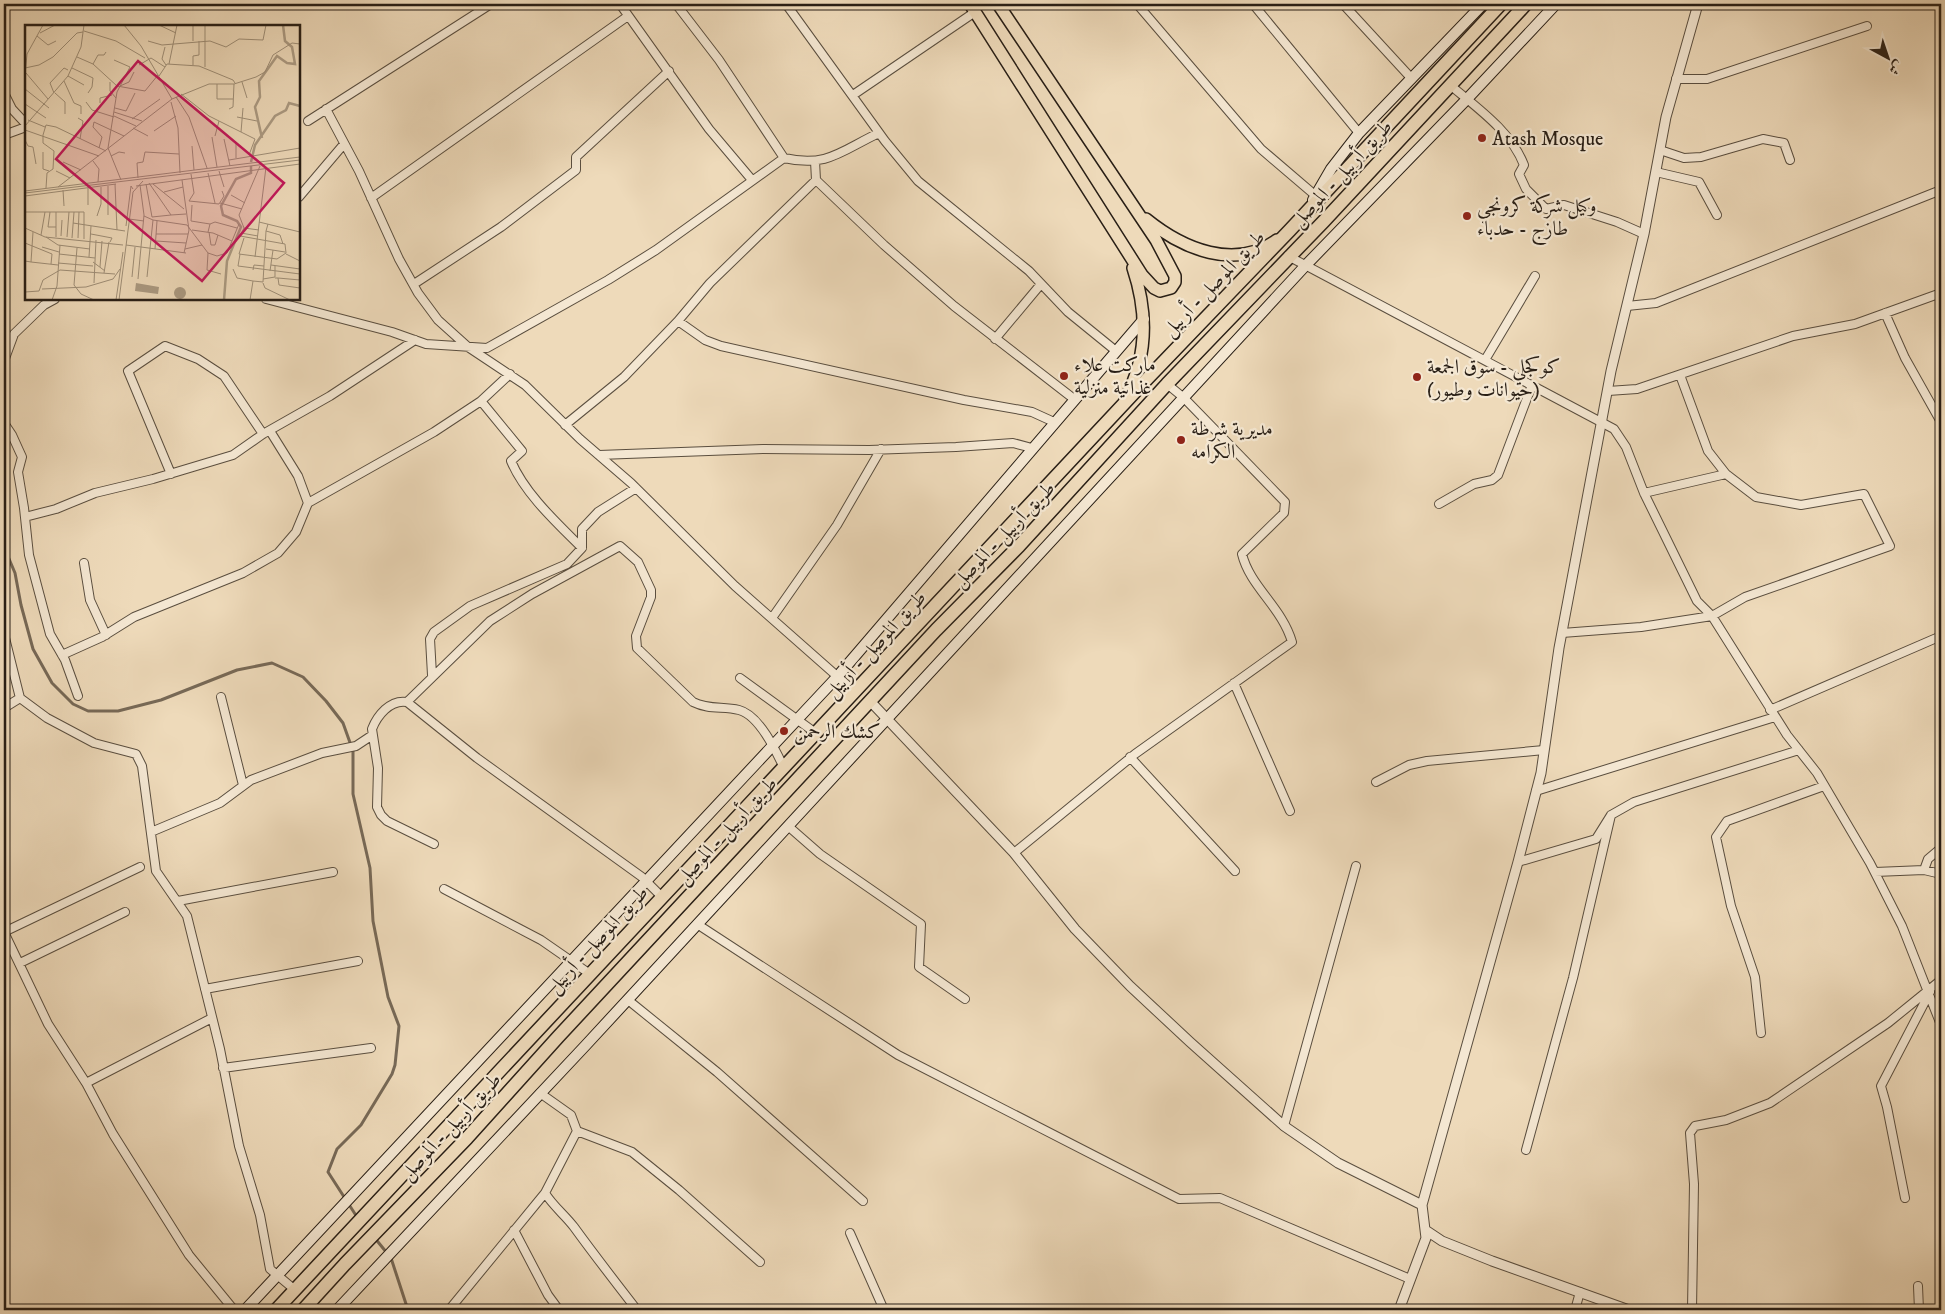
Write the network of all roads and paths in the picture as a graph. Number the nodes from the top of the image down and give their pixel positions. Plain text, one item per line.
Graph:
1 (491, 4) edge
2 (620, 4) edge
3 (676, 4) edge
4 (786, 4) edge
5 (998, 4) edge
6 (1136, 4) edge
7 (1253, 4) edge
8 (1343, 4) edge
9 (1483, 4) edge
10 (1501, 4) edge
11 (1526, 4) edge
12 (1556, 4) edge
13 (1698, 4) edge
14 (972, 8) edge
15 (628, 16) junction
16 (1867, 26) dead end
17 (669, 71) junction
18 (1412, 79) junction
19 (1676, 79) junction
20 (1450, 85) junction
21 (4, 94) edge
22 (853, 95) junction
23 (1467, 99) junction
24 (326, 110) junction
25 (308, 121) dead end
26 (25, 123) edge
27 (25, 127) edge
28 (879, 132) junction
29 (1359, 133) junction
30 (4, 135) edge
31 (344, 144) junction
32 (1660, 150) junction
33 (784, 158) junction
34 (1790, 160) dead end
35 (815, 161) junction
36 (1656, 172) junction
37 (752, 180) junction
38 (816, 180) junction
39 (1941, 190) edge
40 (1316, 196) junction
41 (300, 197) edge
42 (371, 198) junction
43 (1137, 209) junction
44 (1307, 212) junction
45 (1717, 215) dead end
46 (1290, 230) junction
47 (1644, 234) junction
48 (1125, 250) junction
49 (1288, 256) junction
50 (1306, 265) junction
51 (1536, 276) dead end
52 (414, 284) junction
53 (1041, 284) junction
54 (1941, 292) edge
55 (53, 300) edge
56 (270, 300) edge
57 (1627, 306) junction
58 (1885, 313) junction
59 (1144, 319) junction
60 (678, 320) junction
61 (995, 339) junction
62 (415, 340) junction
63 (468, 347) junction
64 (1116, 351) junction
65 (4, 360) edge
66 (1485, 360) junction
67 (510, 374) junction
68 (1680, 375) junction
69 (1167, 384) junction
70 (1532, 385) junction
71 (1608, 391) junction
72 (1184, 398) junction
73 (1074, 399) junction
74 (481, 401) junction
75 (1113, 418) junction
76 (1602, 421) junction
77 (1054, 422) junction
78 (1941, 422) edge
79 (4, 423) edge
80 (565, 425) junction
81 (266, 432) junction
82 (1032, 448) junction
83 (881, 449) junction
84 (599, 455) junction
85 (171, 474) junction
86 (1726, 474) junction
87 (636, 488) junction
88 (1644, 493) junction
89 (308, 503) junction
90 (1439, 504) dead end
91 (25, 517) junction
92 (582, 548) junction
93 (84, 564) dead end
94 (1712, 616) junction
95 (772, 618) junction
96 (1562, 633) junction
97 (106, 635) junction
98 (4, 636) edge
99 (1941, 636) edge
100 (62, 655) junction
101 (432, 675) junction
102 (837, 677) junction
103 (740, 678) dead end
104 (1234, 683) junction
105 (855, 692) junction
106 (78, 696) dead end
107 (221, 697) dead end
108 (20, 698) junction
109 (870, 701) junction
110 (406, 702) junction
111 (4, 708) edge
112 (1772, 713) junction
113 (888, 718) junction
114 (797, 720) junction
115 (817, 734) junction
116 (371, 736) junction
117 (773, 745) junction
118 (1544, 750) junction
119 (1799, 750) junction
120 (1130, 757) junction
121 (784, 768) junction
122 (1376, 782) dead end
123 (243, 785) junction
124 (1824, 786) junction
125 (1536, 791) junction
126 (1290, 811) dead end
127 (1611, 815) junction
128 (788, 826) junction
129 (151, 832) junction
130 (434, 844) dead end
131 (1941, 848) edge
132 (1014, 853) junction
133 (1518, 862) junction
134 (1356, 866) dead end
135 (140, 867) dead end
136 (1924, 870) junction
137 (1234, 871) dead end
138 (333, 872) dead end
139 (1875, 872) junction
140 (1941, 874) edge
141 (646, 880) junction
142 (444, 889) dead end
143 (662, 897) junction
144 (178, 901) junction
145 (125, 912) dead end
146 (697, 924) junction
147 (4, 932) edge
148 (358, 960) dead end
149 (571, 960) junction
150 (20, 963) junction
151 (590, 974) junction
152 (1941, 980) edge
153 (205, 989) junction
154 (1929, 991) junction
155 (965, 999) dead end
156 (628, 1000) junction
157 (212, 1018) junction
158 (1941, 1025) edge
159 (1760, 1033) dead end
160 (371, 1048) dead end
161 (223, 1068) junction
162 (86, 1083) junction
163 (540, 1093) junction
164 (1284, 1126) junction
165 (578, 1131) junction
166 (1526, 1150) dead end
167 (545, 1192) junction
168 (1905, 1198) dead end
169 (863, 1200) dead end
170 (1422, 1205) junction
171 (514, 1230) junction
172 (1427, 1232) junction
173 (850, 1233) dead end
174 (760, 1262) dead end
175 (277, 1276) junction
176 (1410, 1278) junction
177 (1918, 1286) dead end
178 (295, 1290) junction
179 (1580, 1292) junction
180 (457, 1306) edge
181 (308, 1309) edge
182 (234, 1310) edge
183 (244, 1310) edge
184 (276, 1310) edge
185 (336, 1310) edge
186 (449, 1310) edge
187 (559, 1310) edge
188 (637, 1310) edge
189 (884, 1310) edge
190 (1399, 1310) edge
191 (1575, 1310) edge
192 (1629, 1310) edge
193 (1692, 1310) edge
194 (1919, 1310) edge

1 - 24 street
2 - 15 street
3 - 33 street
4 - 22 street
5 - 43 main road
6 - 40 street
7 - 29 street
8 - 18 street
9 - 18 main road
10 - 44 highway, طريق الموصل - أربيل
11 - 20 highway, طريق أربيل - الموصل
12 - 23 main road
13 - 19 street
14 - 22 street
14 - 48 main road
15 - 17 street
15 - 42 street
16 - 19 street
17 - 37 street
17 - 52 street
18 - 29 main road
19 - 32 street
20 - 23 street
20 - 49 highway, طريق أربيل - الموصل
21 - 26 street
22 - 28 street
23 - 47 street
23 - 50 main road
24 - 25 street
24 - 31 street
27 - 30 street
28 - 35 street
28 - 53 street
29 - 40 main road
31 - 41 street
31 - 42 street
32 - 34 street
32 - 36 street
33 - 35 street
33 - 37 street
35 - 38 street
36 - 45 street
36 - 47 street
37 - 63 street
38 - 60 street
38 - 61 street
39 - 57 street
40 - 44 main road
42 - 52 street
43 - 46 main road
43 - 48 main road
44 - 46 highway, طريق الموصل - أربيل
46 - 75 highway, طريق الموصل - أربيل
47 - 57 street
48 - 59 main road
49 - 50 street
49 - 69 highway, طريق أربيل - الموصل
50 - 66 street
50 - 72 main road
51 - 66 street
52 - 63 street
53 - 61 street
53 - 64 street
54 - 58 street
55 - 65 street
56 - 62 street
57 - 71 street
58 - 68 street
58 - 78 street
59 - 64 main road
59 - 75 main road
60 - 77 street
60 - 80 street
61 - 73 street
62 - 63 street
62 - 81 street
63 - 67 street
64 - 73 main road
66 - 70 street
67 - 74 street
67 - 80 street
68 - 71 street
68 - 86 street
69 - 72 street
69 - 109 highway, طريق أربيل - الموصل
70 - 76 street
70 - 90 street
71 - 76 street
72 - 104 street
72 - 113 main road
73 - 77 main road
74 - 89 street
74 - 92 street
75 - 105 highway, طريق الموصل - أربيل
76 - 88 street
76 - 96 street
77 - 82 main road
79 - 91 street
80 - 84 street
81 - 85 street
81 - 85 street
81 - 89 street
82 - 83 street
82 - 102 main road
83 - 84 street
83 - 95 street
84 - 87 street
85 - 91 street
86 - 88 street
86 - 94 street
87 - 92 street
87 - 95 street
88 - 94 street
89 - 97 street
91 - 100 street
92 - 101 street
93 - 97 street
94 - 96 street
94 - 112 street
95 - 102 street
96 - 118 street
97 - 100 street
98 - 108 street
99 - 112 street
100 - 106 street
101 - 110 street
101 - 117 street
102 - 105 street
102 - 114 main road
103 - 114 street
104 - 120 street
104 - 126 street
105 - 115 highway, طريق الموصل - أربيل
107 - 123 street
108 - 111 street
108 - 129 street
109 - 113 street
109 - 181 highway, طريق أربيل - الموصل
110 - 116 street
110 - 141 street
112 - 119 street
112 - 125 street
113 - 128 main road
113 - 132 street
114 - 115 street
114 - 117 main road
115 - 121 highway, طريق الموصل - أربيل
116 - 123 street
116 - 130 street
117 - 121 street
117 - 141 main road
118 - 122 street
118 - 125 street
119 - 124 street
119 - 127 street
120 - 132 street
120 - 137 street
121 - 143 highway, طريق الموصل - أربيل
123 - 129 street
124 - 139 street
124 - 159 street
125 - 133 street
127 - 133 street
127 - 166 street
128 - 146 main road
128 - 155 street
129 - 144 street
131 - 136 street
132 - 164 street
133 - 170 street
134 - 164 street
135 - 147 street
136 - 139 street
136 - 140 street
138 - 144 street
139 - 154 street
141 - 143 street
141 - 149 main road
142 - 149 street
143 - 151 highway, طريق الموصل - أربيل
144 - 153 street
145 - 150 street
146 - 156 main road
146 - 176 street
147 - 150 street
148 - 153 street
149 - 151 street
149 - 175 main road
150 - 162 street
151 - 178 highway, طريق الموصل - أربيل
152 - 154 street
153 - 157 street
154 - 158 street
154 - 168 street
154 - 193 street
156 - 163 main road
156 - 169 street
157 - 161 street
157 - 162 street
160 - 161 street
161 - 175 street
162 - 182 street
163 - 165 street
163 - 185 main road
164 - 170 street
165 - 167 street
165 - 174 street
167 - 171 street
167 - 188 street
170 - 172 street
171 - 180 street
171 - 187 street
172 - 176 street
172 - 179 street
173 - 189 street
175 - 178 street
175 - 183 main road
176 - 190 street
177 - 194 street
178 - 184 highway, طريق الموصل - أربيل
179 - 191 street
179 - 192 street
180 - 186 street

